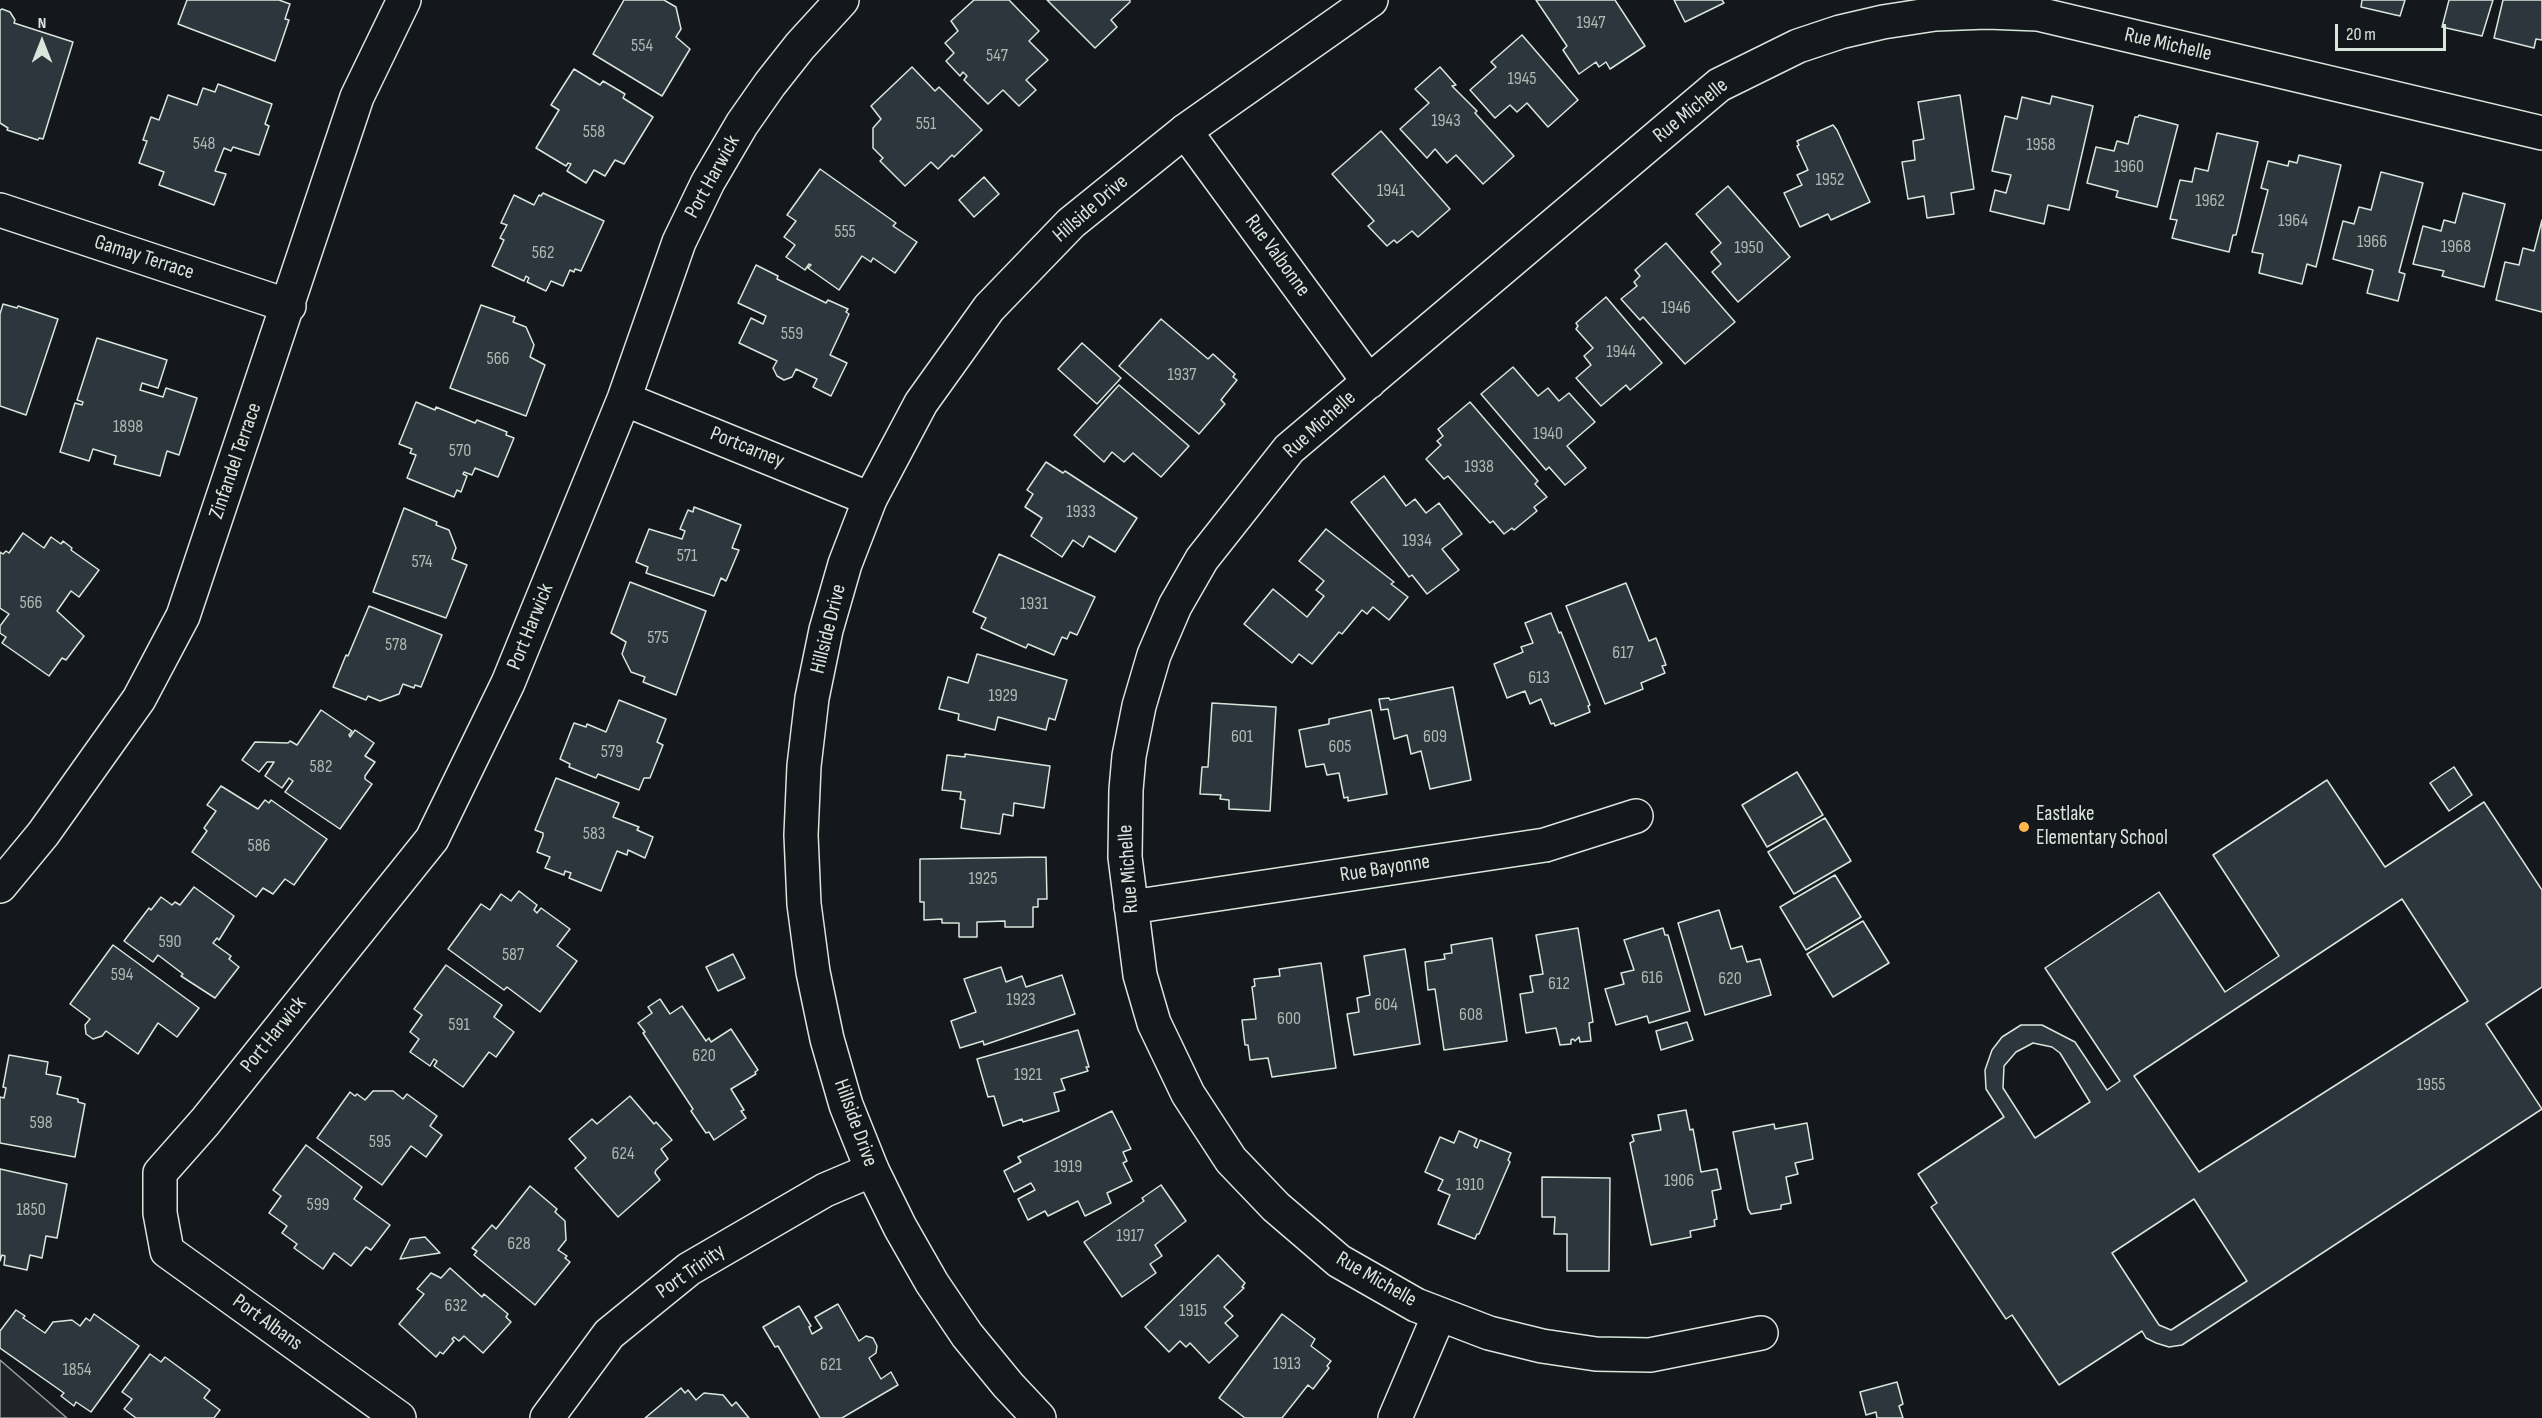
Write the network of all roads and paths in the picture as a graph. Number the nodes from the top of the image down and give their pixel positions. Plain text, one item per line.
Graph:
1 (404, 0) edge
2 (842, 0) edge
3 (1371, 0) edge
4 (1185, 131) junction
5 (2542, 133) edge
6 (0, 210) edge
7 (289, 306) junction
8 (1369, 382) junction
9 (624, 399) junction
10 (870, 500) junction
11 (1636, 816) dead end
12 (0, 886) edge
13 (1131, 907) junction
14 (872, 1170) junction
15 (160, 1213) joint
16 (1438, 1315) junction
17 (1761, 1333) dead end
18 (399, 1418) edge
19 (547, 1418) edge
20 (1039, 1418) edge
21 (1395, 1418) edge

1 - 7 street, Zinfandel Terrace
2 - 9 street, Port Harwick
3 - 4 street, Hillside Drive
4 - 8 street, Rue Valbonne
4 - 10 street, Hillside Drive
5 - 8 street, Rue Michelle
6 - 7 street, Gamay Terrace
7 - 12 street, Zinfandel Terrace
8 - 13 street, Rue Michelle
9 - 10 street, Portcarney
9 - 15 street, Port Harwick
10 - 14 street, Hillside Drive
11 - 13 street, Rue Bayonne
13 - 16 street, Rue Michelle
14 - 19 street, Port Trinity
14 - 20 street, Hillside Drive
15 - 18 street, Port Albans
16 - 17 street, Rue Michelle
16 - 21 street

